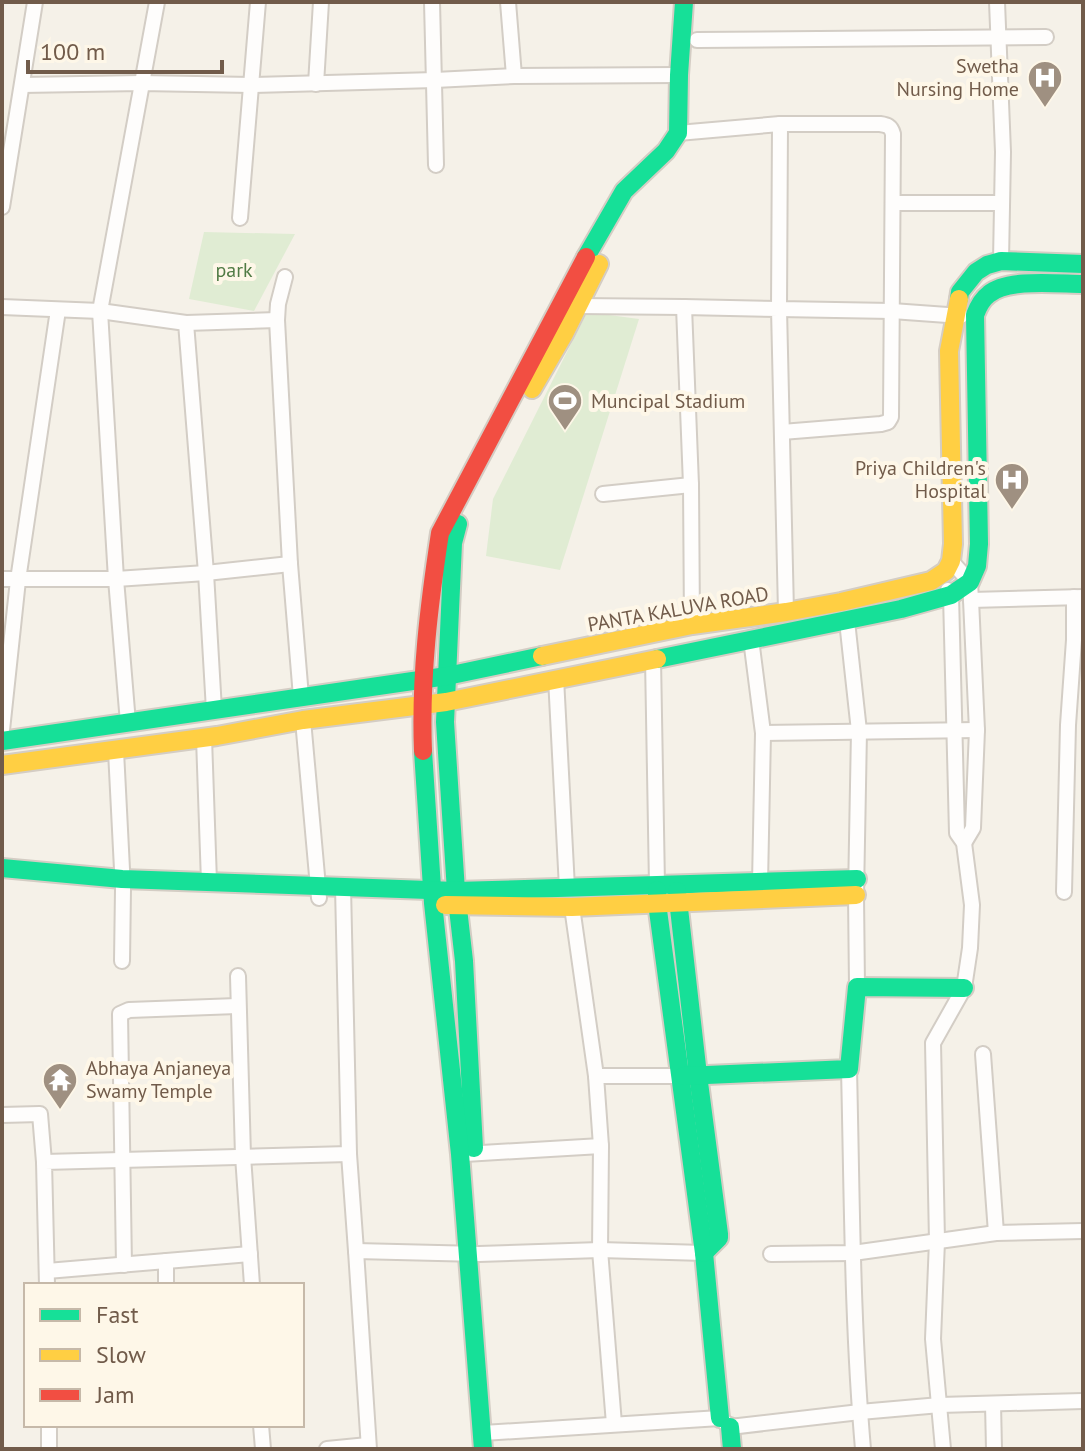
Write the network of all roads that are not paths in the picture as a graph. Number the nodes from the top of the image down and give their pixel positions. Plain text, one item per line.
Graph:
1 (35, 2) edge
2 (157, 2) edge
3 (258, 2) edge
4 (321, 2) edge
5 (432, 2) edge
6 (508, 2) edge
7 (684, 2) edge
8 (698, 2) edge
9 (997, 2) edge
10 (1046, 37) dead end
11 (999, 38) junction
12 (697, 40) junction
13 (679, 75) junction
14 (514, 76) junction
15 (435, 80) junction
16 (141, 83) junction
17 (316, 84) junction
18 (22, 85) junction
19 (251, 85) junction
20 (780, 124) junction
21 (685, 132) junction
22 (436, 165) dead end
23 (893, 203) junction
24 (1002, 203) junction
25 (2, 207) edge
26 (240, 218) dead end
27 (1001, 261) junction
28 (1083, 264) edge
29 (285, 277) dead end
30 (1083, 284) edge
31 (578, 306) junction
32 (2, 307) edge
33 (684, 307) junction
34 (779, 309) junction
35 (58, 310) junction
36 (100, 311) junction
37 (892, 311) junction
38 (975, 315) junction
39 (955, 317) junction
40 (277, 320) junction
41 (186, 323) junction
42 (782, 432) junction
43 (691, 485) junction
44 (603, 494) dead end
45 (951, 561) junction
46 (290, 564) junction
47 (206, 573) junction
48 (937, 577) junction
49 (2, 579) edge
50 (116, 579) junction
51 (18, 580) junction
52 (970, 591) junction
53 (951, 595) junction
54 (1078, 597) edge
55 (786, 612) junction
56 (847, 621) junction
57 (692, 625) junction
58 (751, 639) junction
59 (653, 659) junction
60 (447, 676) junction
61 (556, 678) junction
62 (423, 679) junction
63 (301, 697) junction
64 (446, 702) junction
65 (421, 705) junction
66 (214, 710) junction
67 (303, 720) junction
68 (128, 723) junction
69 (2, 730) edge
70 (954, 730) junction
71 (977, 730) junction
72 (859, 731) junction
73 (763, 733) junction
74 (204, 738) junction
75 (2, 741) edge
76 (116, 751) junction
77 (2, 765) edge
78 (964, 843) junction
79 (2, 868) edge
80 (2, 879) edge
81 (209, 882) junction
82 (760, 883) junction
83 (122, 884) junction
84 (856, 887) junction
85 (567, 888) junction
86 (318, 892) junction
87 (1064, 892) dead end
88 (343, 893) junction
89 (657, 894) junction
90 (677, 894) junction
91 (433, 897) junction
92 (457, 898) junction
93 (572, 907) junction
94 (122, 961) dead end
95 (238, 976) dead end
96 (857, 987) junction
97 (964, 988) junction
98 (237, 1006) junction
99 (983, 1054) dead end
100 (849, 1069) junction
101 (596, 1076) junction
102 (689, 1076) junction
103 (2, 1115) edge
104 (601, 1146) junction
105 (349, 1154) junction
106 (467, 1154) junction
107 (243, 1156) junction
108 (122, 1159) junction
109 (44, 1162) junction
110 (1083, 1231) edge
111 (996, 1233) junction
112 (937, 1241) junction
113 (600, 1250) junction
114 (356, 1251) junction
115 (704, 1253) junction
116 (853, 1253) junction
117 (250, 1254) junction
118 (473, 1254) junction
119 (771, 1254) dead end
120 (166, 1261) junction
121 (124, 1265) junction
122 (47, 1278) edge
123 (166, 1283) edge
124 (252, 1283) edge
125 (1083, 1401) edge
126 (993, 1404) junction
127 (940, 1405) junction
128 (860, 1412) junction
129 (725, 1423) junction
130 (614, 1424) junction
131 (49, 1427) edge
132 (261, 1427) edge
133 (490, 1441) edge
134 (369, 1447) edge
135 (49, 1449) edge
136 (263, 1449) edge
137 (327, 1449) edge
138 (732, 1449) edge
139 (863, 1449) edge
140 (943, 1449) edge
141 (994, 1449) edge

1 - 18 street
2 - 16 street
3 - 19 street
4 - 17 street
5 - 15 street
6 - 14 street
7 - 13 street
8 - 12 street
9 - 11 street
10 - 11 street
11 - 12 street
11 - 24 street
12 - 21 street
13 - 14 street
13 - 21 street
14 - 15 street
15 - 17 street
15 - 22 street
16 - 18 street
16 - 19 street
16 - 36 street
17 - 19 street
18 - 25 street
19 - 26 street
20 - 21 street
20 - 23 street
20 - 34 street
21 - 31 street
21 - 62 street
23 - 24 street
23 - 37 street
24 - 27 street
27 - 28 street
27 - 39 street
29 - 40 street
30 - 38 street
31 - 33 street
31 - 60 street
32 - 35 street
33 - 34 street
33 - 43 street
34 - 37 street
34 - 42 street
35 - 36 street
35 - 51 street
36 - 41 street
36 - 50 street
37 - 39 street
37 - 42 street
38 - 39 street
38 - 52 street
39 - 45 street
40 - 41 street
40 - 46 street
41 - 47 street
42 - 55 street
43 - 44 street
43 - 57 street
45 - 48 street
45 - 52 street
46 - 47 street
46 - 63 street
47 - 50 street
47 - 66 street
48 - 53 street
48 - 55 street, PANTA KALUVA ROAD
49 - 51 street
50 - 51 street
50 - 68 street
51 - 69 street
52 - 53 street
52 - 54 street
52 - 71 street
53 - 56 street
53 - 70 street
54 - 87 street
55 - 57 street, PANTA KALUVA ROAD
56 - 58 street
56 - 72 street
57 - 60 street, PANTA KALUVA ROAD
58 - 59 street
58 - 73 street
59 - 61 street
59 - 89 street
60 - 62 street, PANTA KALUVA ROAD
60 - 64 street
61 - 64 street
61 - 85 street
62 - 63 street, PANTA KALUVA ROAD
62 - 65 street
63 - 66 street, PANTA KALUVA ROAD
64 - 65 street
64 - 92 street
65 - 67 street
65 - 91 street
66 - 68 street, PANTA KALUVA ROAD
67 - 74 street
67 - 86 street
68 - 75 street, PANTA KALUVA ROAD
70 - 71 street
70 - 72 street
70 - 78 street
71 - 78 street
72 - 73 street
72 - 84 street
73 - 82 street
74 - 76 street
74 - 81 street
76 - 77 street
76 - 83 street
78 - 97 street
79 - 83 street
80 - 83 street
81 - 83 street
81 - 86 street
82 - 84 street
82 - 90 street
83 - 86 street
83 - 94 street
84 - 90 street
84 - 96 street
85 - 89 street
85 - 92 street
86 - 88 street
88 - 91 street
88 - 105 street
89 - 90 street
89 - 93 street
89 - 102 street
90 - 102 street
91 - 92 street
91 - 106 street
92 - 93 street
92 - 106 street
93 - 101 street
95 - 98 street
96 - 97 street
96 - 100 street
97 - 112 street
98 - 107 street
98 - 108 street
99 - 111 street
100 - 102 street
100 - 116 street
101 - 102 street
101 - 104 street
102 - 115 street
103 - 109 street
104 - 106 street
104 - 113 street
105 - 107 street
105 - 114 street
106 - 118 street
107 - 108 street
107 - 117 street
108 - 109 street
108 - 121 street
109 - 122 street
110 - 111 street
111 - 112 street
112 - 116 street
112 - 127 street
113 - 115 street
113 - 118 street
113 - 130 street
114 - 118 street
114 - 134 street
115 - 129 street
116 - 119 street
116 - 128 street
117 - 120 street
117 - 124 street
118 - 133 street
120 - 121 street
120 - 123 street
121 - 122 street
125 - 126 street
126 - 127 street
126 - 141 street
127 - 128 street
127 - 140 street
128 - 129 street
128 - 139 street
129 - 130 street
129 - 138 street
130 - 133 street
131 - 135 street
132 - 136 street
134 - 137 street

